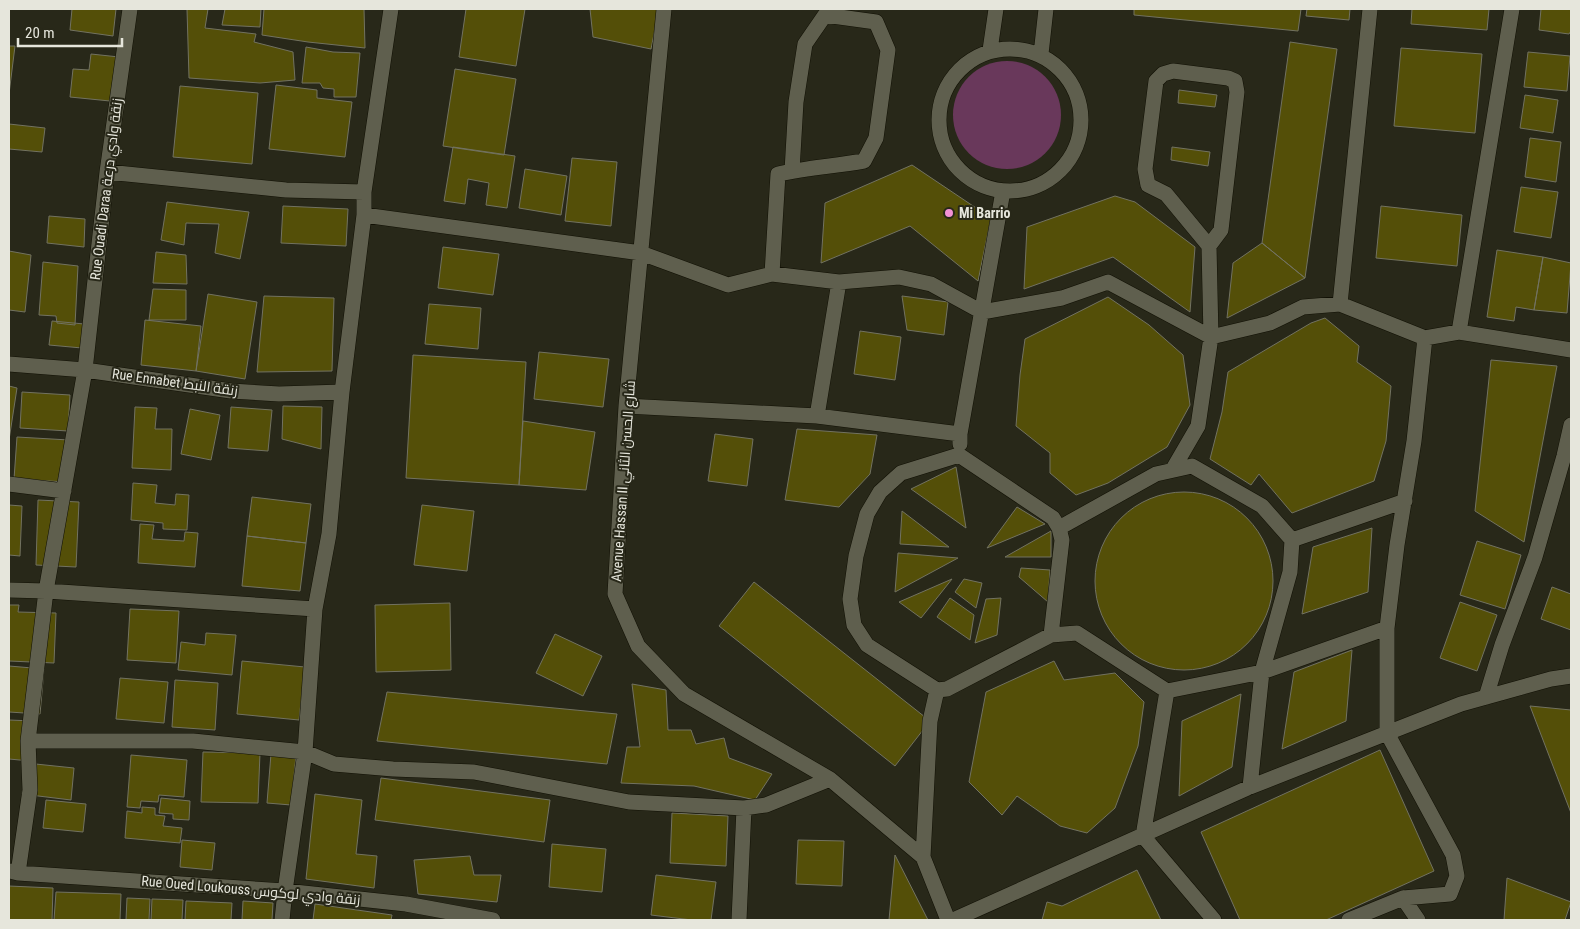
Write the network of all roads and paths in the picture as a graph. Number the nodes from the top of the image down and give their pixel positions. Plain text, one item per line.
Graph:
1 (130, 9) edge
2 (391, 9) edge
3 (664, 9) edge
4 (996, 9) edge
5 (1046, 9) edge
6 (1370, 9) edge
7 (1512, 9) edge
8 (990, 50) junction
9 (1041, 54) junction
10 (792, 171) junction
11 (107, 172) junction
12 (1003, 191) junction
13 (364, 192) junction
14 (364, 215) junction
15 (1209, 246) junction
16 (641, 253) junction
17 (772, 274) junction
18 (840, 282) junction
19 (1340, 304) junction
20 (982, 312) junction
21 (1459, 332) junction
22 (1212, 337) junction
23 (1425, 338) junction
24 (1571, 350) edge
25 (9, 364) edge
26 (84, 370) junction
27 (342, 392) junction
28 (626, 406) junction
29 (817, 416) junction
30 (1571, 425) edge
31 (960, 434) junction
32 (959, 455) junction
33 (1174, 470) junction
34 (9, 484) edge
35 (64, 491) junction
36 (1405, 501) junction
37 (1059, 528) junction
38 (1292, 540) junction
39 (9, 590) edge
40 (46, 591) junction
41 (315, 609) junction
42 (1387, 628) junction
43 (1051, 635) junction
44 (1262, 672) junction
45 (1571, 676) edge
46 (937, 690) junction
47 (1167, 691) junction
48 (1486, 697) junction
49 (1387, 733) junction
50 (28, 741) junction
51 (304, 752) junction
52 (830, 779) junction
53 (1250, 787) junction
54 (744, 808) junction
55 (1143, 836) junction
56 (923, 857) junction
57 (13, 872) edge
58 (285, 891) junction
59 (1403, 898) junction
60 (282, 920) edge
61 (493, 920) edge
62 (739, 920) edge
63 (948, 920) edge
64 (953, 920) edge
65 (1214, 920) edge
66 (1349, 920) edge
67 (1418, 920) edge

1 - 11 street, Rue Ouadi Daraa زنقة وادي درعة
2 - 13 street
3 - 16 street, Avenue Hassan II شارع الحسن الثاني
4 - 8 street
5 - 9 street
6 - 19 street
7 - 21 street
8 - 9 street
8 - 12 street
9 - 12 street
10 - 10 street
10 - 17 street
11 - 13 street
11 - 26 street, Rue Ouadi Daraa زنقة وادي درعة
12 - 20 street
13 - 14 street
14 - 16 street
14 - 27 street
15 - 15 street
15 - 22 street
16 - 17 street
16 - 28 street, Avenue Hassan II شارع الحسن الثاني
17 - 18 street
18 - 20 street
18 - 29 street
19 - 22 street
19 - 23 street
20 - 22 street
20 - 31 street
21 - 23 street
21 - 24 street
22 - 33 street
23 - 36 street
25 - 26 street, Rue Ennabet زنقة النبط
26 - 27 street, Rue Ennabet زنقة النبط
26 - 35 street, Rue Ouadi Daraa زنقة وادي درعة
27 - 41 street
28 - 29 street
28 - 52 street, Avenue Hassan II شارع الحسن الثاني
29 - 31 street
30 - 48 street
31 - 32 street
32 - 37 street
32 - 46 street
33 - 37 street
33 - 38 street
34 - 35 street
35 - 40 street, Rue Ouadi Daraa زنقة وادي درعة
36 - 38 street
36 - 42 street
37 - 43 street
38 - 44 street
39 - 40 street
40 - 41 street
40 - 50 street, Rue Ouadi Daraa زنقة وادي درعة
41 - 51 street
42 - 44 street
42 - 49 street
43 - 46 street
43 - 47 street
44 - 47 street
44 - 53 street
45 - 48 street
46 - 56 street
47 - 55 street
48 - 49 street
49 - 53 street
49 - 59 street
50 - 51 street
50 - 57 street, Rue Ouadi Daraa زنقة وادي درعة
51 - 54 street
51 - 58 street
52 - 54 street
52 - 56 street, Avenue Hassan II شارع الحسن الثاني
53 - 55 street
54 - 62 street
55 - 64 street
55 - 65 street
56 - 63 street, Avenue Hassan II شارع الحسن الثاني
57 - 58 street, Rue Oued Loukouss زنقة وادي لوكوس
58 - 60 street
58 - 61 street, Rue Oued Loukouss زنقة وادي لوكوس
59 - 66 street
59 - 67 street

